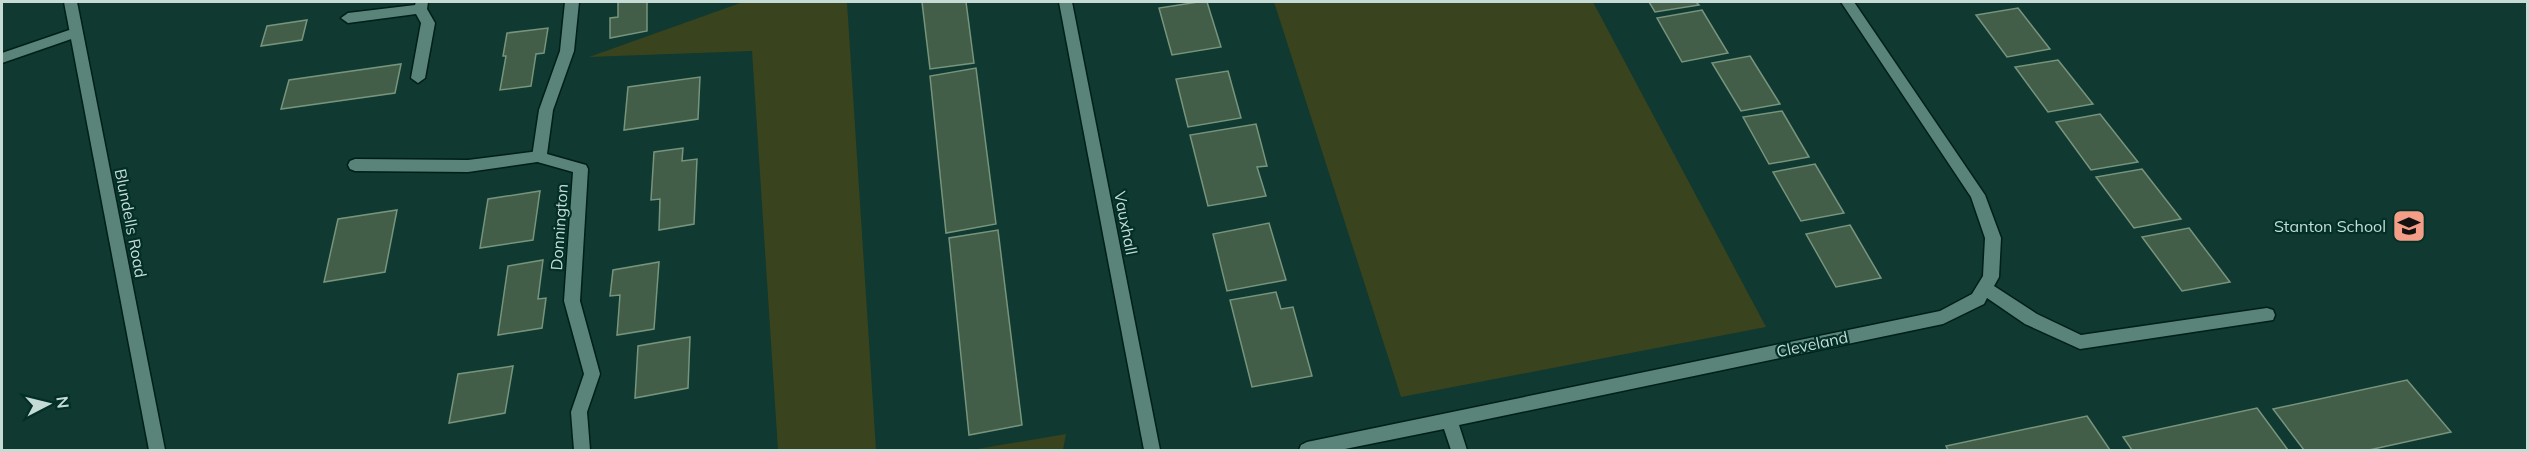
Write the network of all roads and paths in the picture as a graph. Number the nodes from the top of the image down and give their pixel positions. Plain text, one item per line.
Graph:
1 (70, 2) edge
2 (572, 2) edge
3 (1065, 2) edge
4 (1847, 2) edge
5 (421, 5) edge
6 (348, 18) dead end
7 (75, 33) junction
8 (2, 58) edge
9 (418, 78) dead end
10 (539, 157) junction
11 (355, 165) dead end
12 (1985, 288) junction
13 (2267, 315) dead end
14 (1449, 419) junction
15 (157, 450) edge
16 (582, 450) edge
17 (1152, 450) edge
18 (1307, 450) edge
19 (1459, 450) edge

1 - 7 street, Blundells Road
2 - 10 street
3 - 17 street, Vauxhall
4 - 12 street
5 - 6 street
5 - 9 street
7 - 8 street
7 - 15 street, Blundells Road
10 - 11 street
10 - 16 street, Donnington
12 - 13 street
12 - 14 street, Cleveland
14 - 18 street, Cleveland
14 - 19 street

